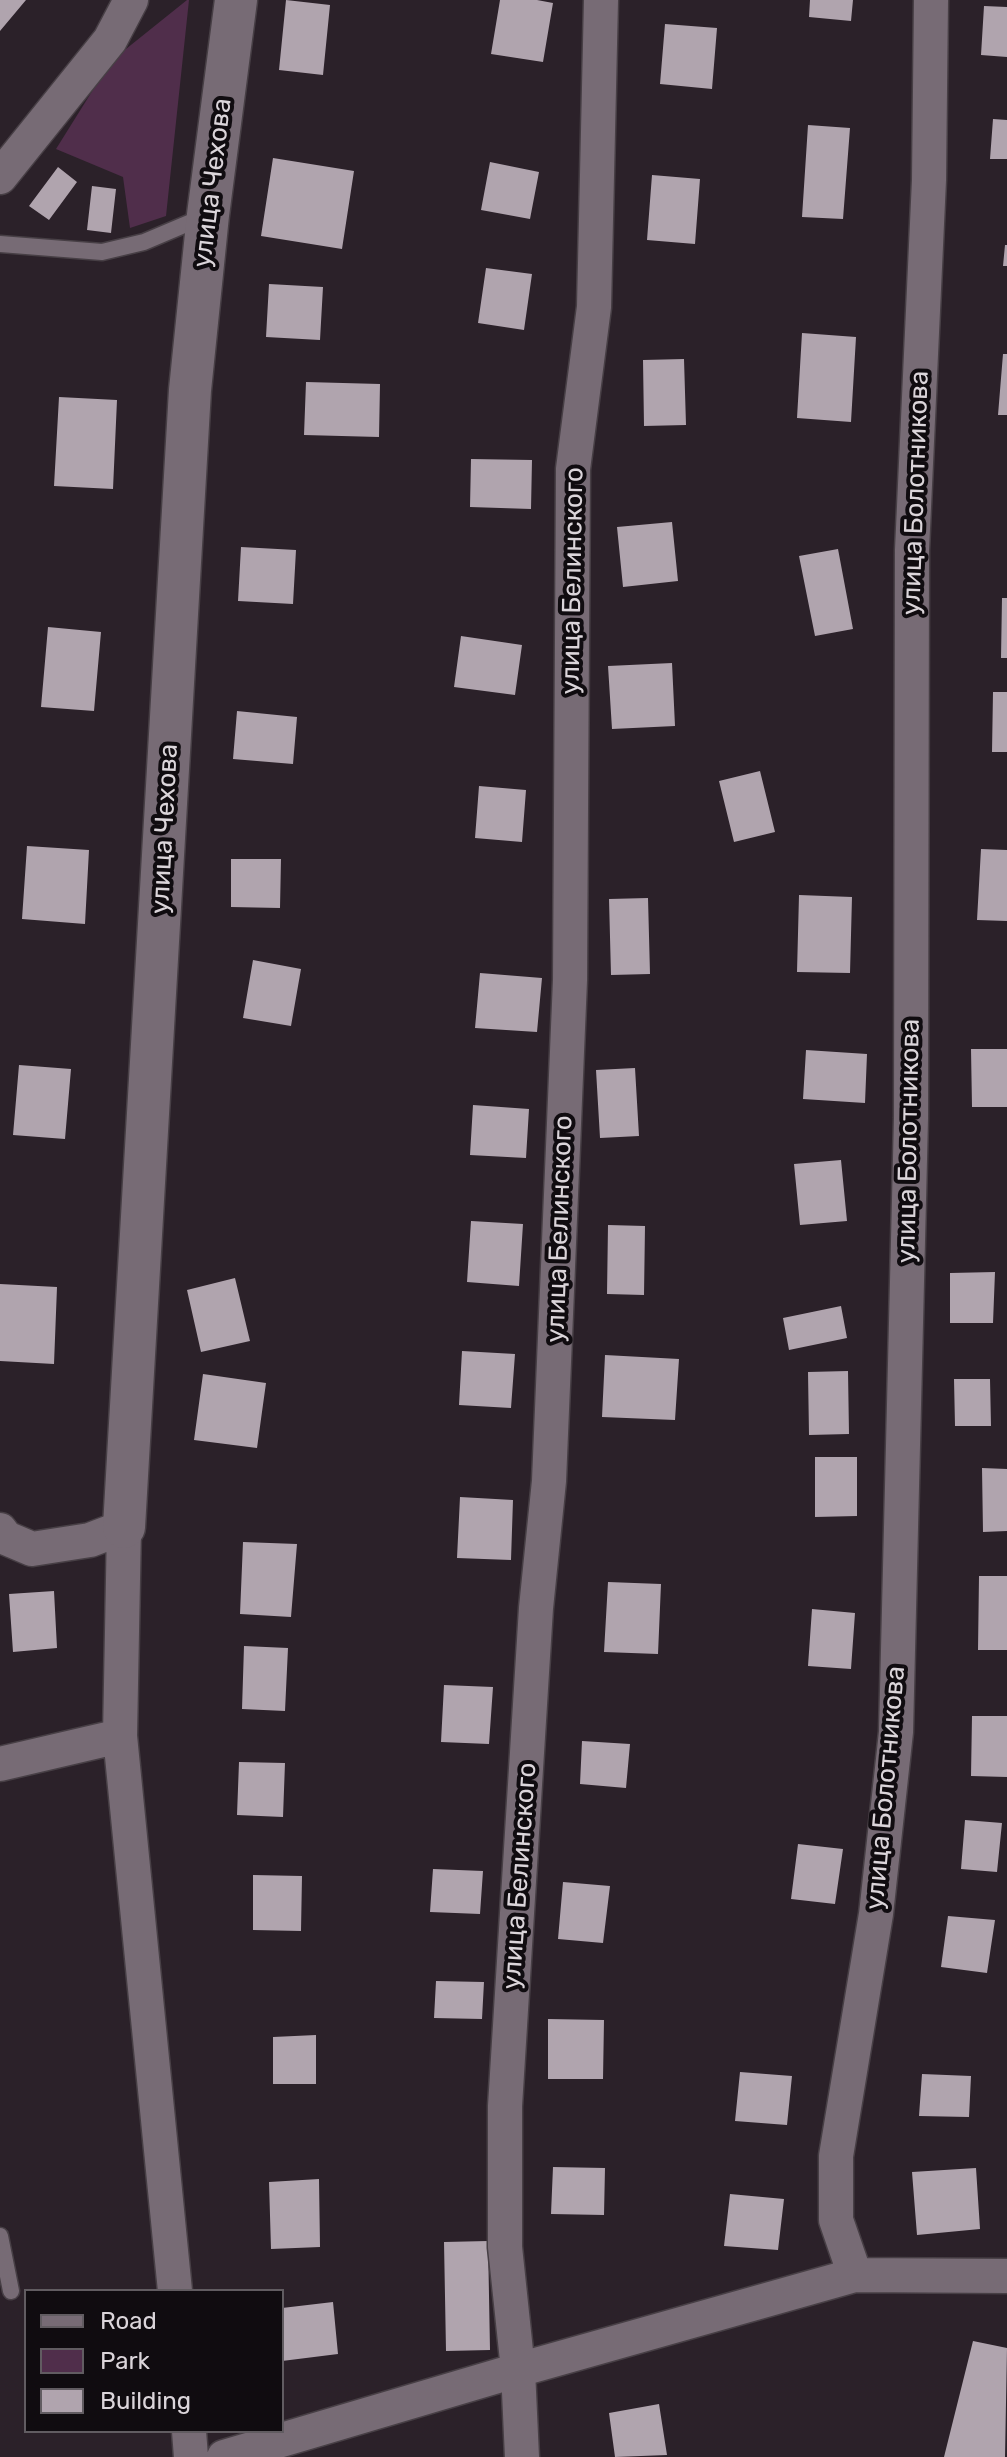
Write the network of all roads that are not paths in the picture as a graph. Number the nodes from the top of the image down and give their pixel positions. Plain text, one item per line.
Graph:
1 (131, 0) edge
2 (236, 0) edge
3 (601, 0) edge
4 (931, 0) edge
5 (0, 177) edge
6 (208, 215) junction
7 (0, 244) edge
8 (124, 1527) junction
9 (0, 1530) edge
10 (120, 1736) junction
11 (0, 1764) edge
12 (0, 2236) edge
13 (855, 2275) junction
14 (1007, 2276) edge
15 (175, 2289) edge
16 (11, 2291) dead end
17 (518, 2370) junction
18 (189, 2433) edge
19 (191, 2457) edge
20 (224, 2457) edge
21 (522, 2457) edge

1 - 5 street
2 - 6 street, улица Чехова
3 - 17 street, улица Белинского
4 - 13 street, улица Болотникова
6 - 7 lane
6 - 8 street, улица Чехова
8 - 9 street
8 - 10 street
10 - 11 street
10 - 15 street
12 - 16 lane
13 - 14 street
13 - 17 street
17 - 20 street
17 - 21 street, улица Белинского
18 - 19 street

